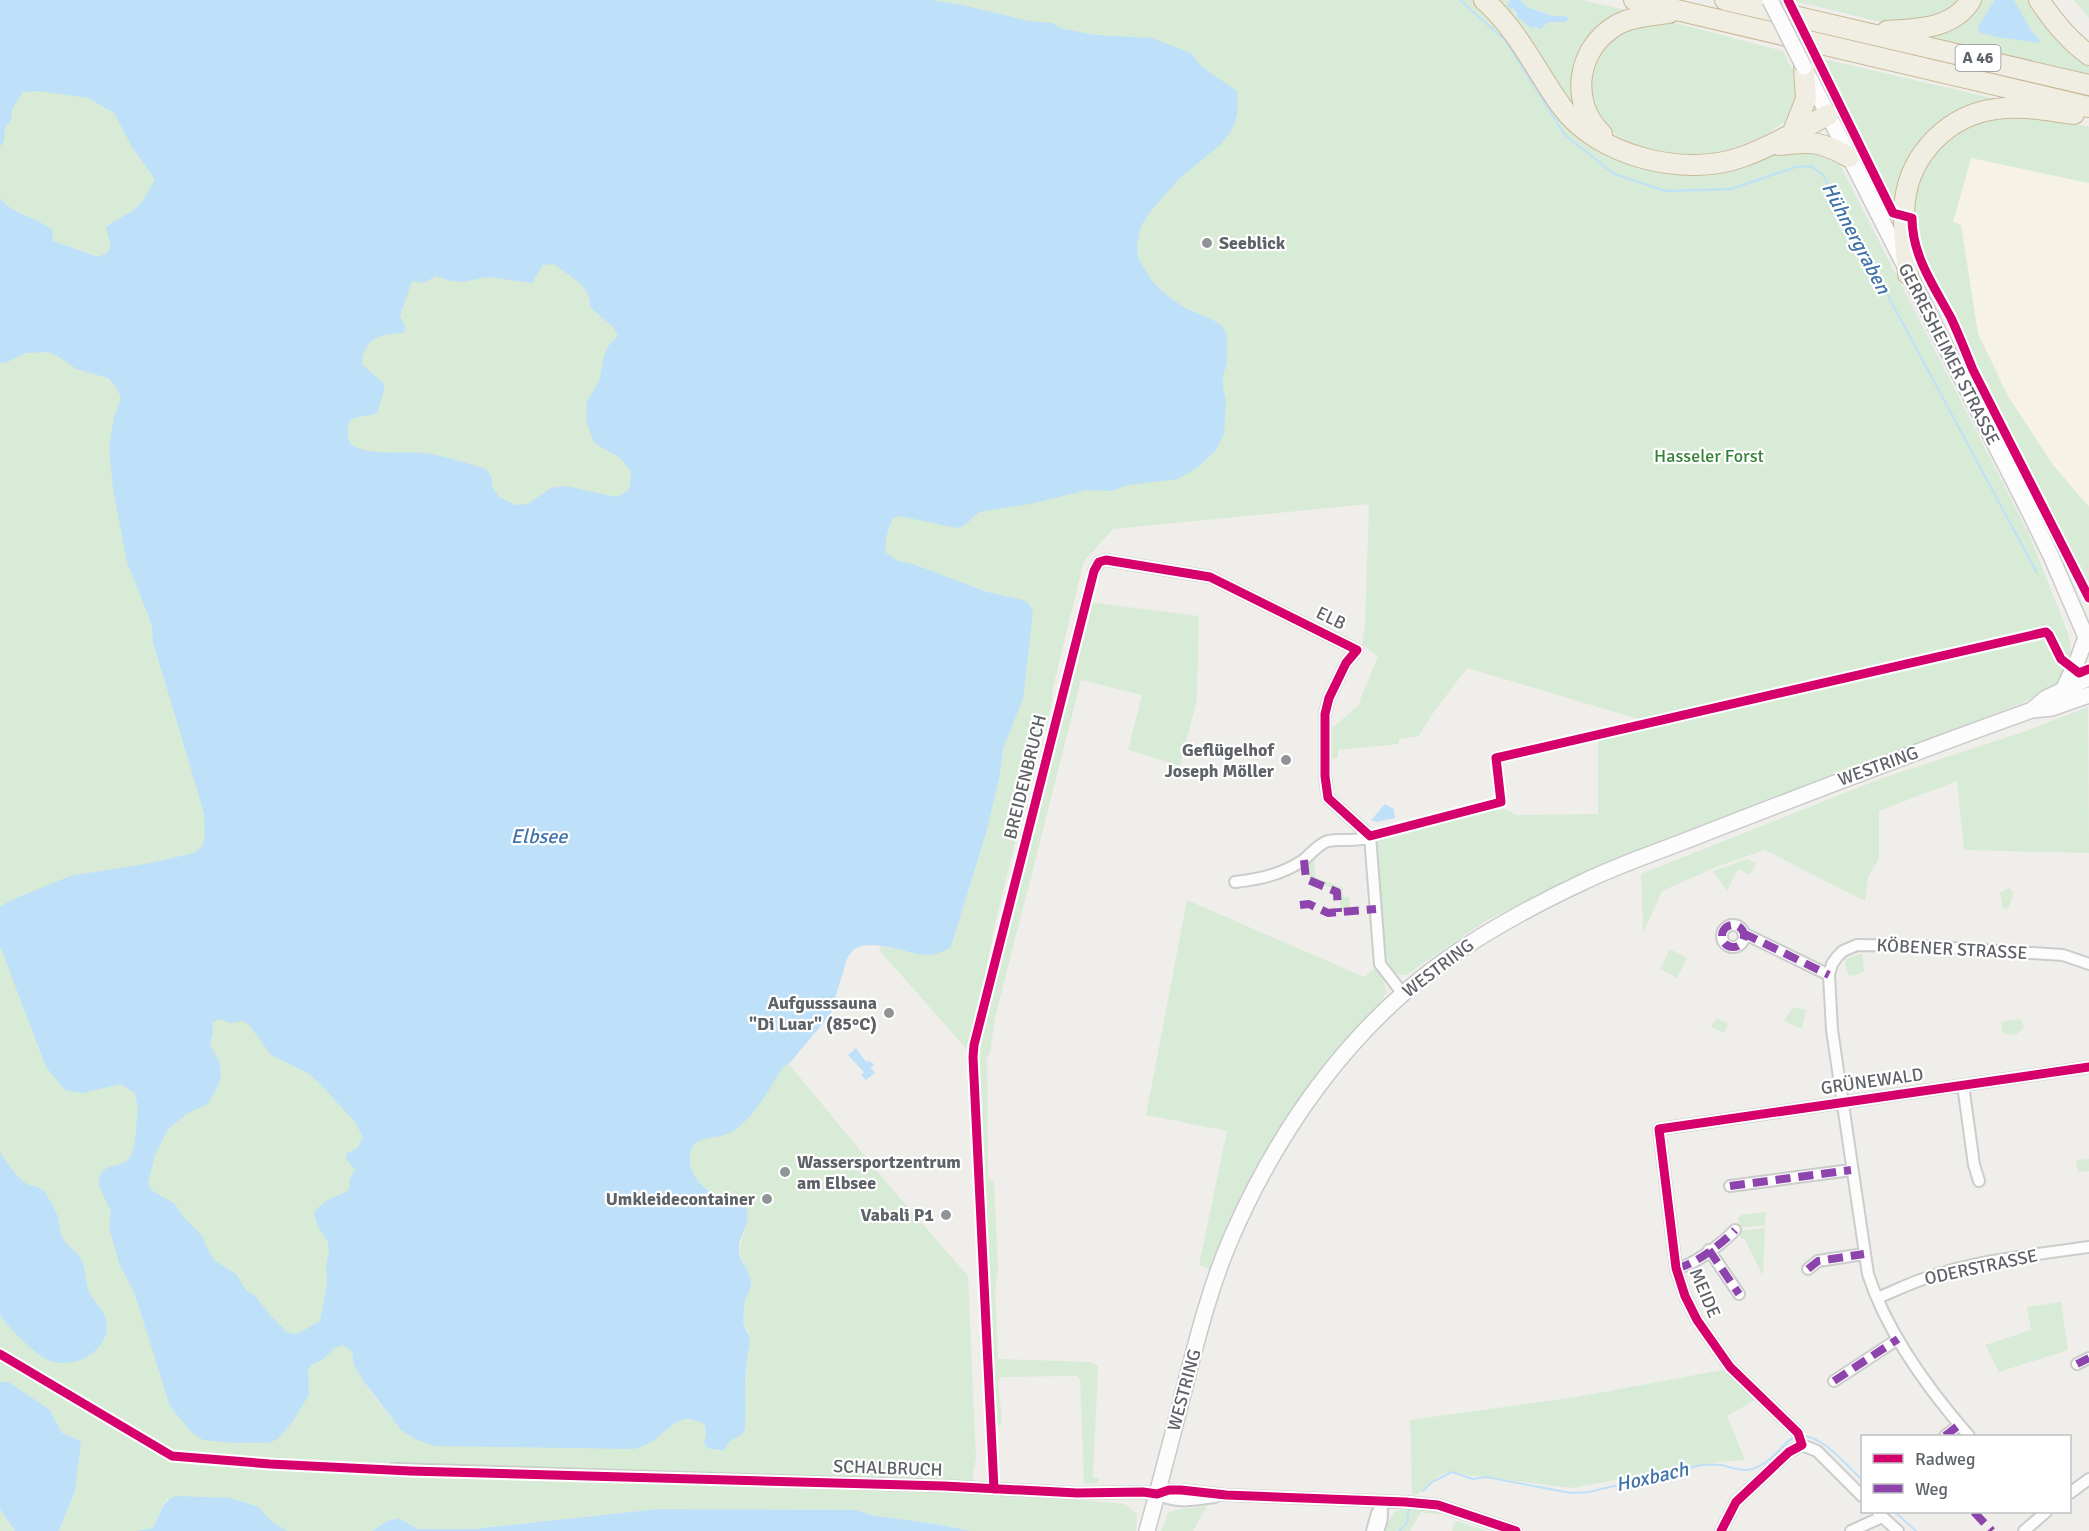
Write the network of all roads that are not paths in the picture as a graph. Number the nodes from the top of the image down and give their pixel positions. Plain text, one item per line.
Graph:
1 (1484, 0) edge
2 (1634, 0) edge
3 (1725, 0) edge
4 (1770, 0) edge
5 (1971, 0) edge
6 (2038, 0) edge
7 (1683, 12) junction
8 (1866, 33) junction
9 (2089, 55) edge
10 (1804, 67) junction
11 (2089, 85) edge
12 (2089, 107) edge
13 (1828, 115) junction
14 (2089, 116) edge
15 (1793, 132) junction
16 (1767, 146) junction
17 (1620, 150) junction
18 (1849, 157) junction
19 (1908, 274) junction
20 (1094, 572) dead end
21 (2088, 640) edge
22 (2089, 678) edge
23 (2063, 690) junction
24 (2089, 695) edge
25 (2032, 710) junction
26 (1370, 836) junction
27 (1235, 882) dead end
28 (1743, 933) dead end
29 (2089, 963) edge
30 (1829, 975) junction
31 (1403, 994) junction
32 (2089, 1066) edge
33 (1963, 1085) junction
34 (1841, 1102) junction
35 (1659, 1129) joint
36 (1851, 1170) junction
37 (1979, 1180) dead end
38 (1730, 1186) dead end
39 (1735, 1230) dead end
40 (2089, 1247) edge
41 (1708, 1251) junction
42 (1864, 1254) junction
43 (1676, 1268) junction
44 (1809, 1269) dead end
45 (1739, 1294) dead end
46 (1877, 1298) junction
47 (1898, 1339) junction
48 (2089, 1358) edge
49 (2077, 1364) dead end
50 (1834, 1381) dead end
51 (1959, 1425) junction
52 (1798, 1433) dead end
53 (1947, 1435) edge
54 (1967, 1435) edge
55 (393, 1469) dead end
56 (2089, 1479) edge
57 (2071, 1492) edge
58 (1157, 1494) junction
59 (1861, 1494) edge
60 (1382, 1505) junction
61 (2043, 1513) edge
62 (1880, 1514) edge
63 (1147, 1531) edge
64 (1372, 1531) edge
65 (1378, 1531) edge
66 (1516, 1531) edge
67 (1721, 1531) edge
68 (1851, 1531) edge
69 (1898, 1531) edge
70 (2024, 1531) edge

1 - 17 highway
2 - 7 highway, A 46
3 - 8 highway, A 46
4 - 10 main road, GERRESHEIMER STRASSE, bridge
5 - 8 highway
6 - 9 highway
7 - 12 highway, A 46
7 - 17 highway
8 - 11 highway, A 46
10 - 13 main road, GERRESHEIMER STRASSE
10 - 15 highway
13 - 15 highway
13 - 18 main road, GERRESHEIMER STRASSE
14 - 19 highway
15 - 16 highway
16 - 17 highway
16 - 18 highway
18 - 19 main road, GERRESHEIMER STRASSE
19 - 21 main road, GERRESHEIMER STRASSE
20 - 26 street, ELB
21 - 23 main road
22 - 23 main road, WESTRING
23 - 25 main road, WESTRING
24 - 25 main road, WESTRING
25 - 31 main road, WESTRING
26 - 27 street
26 - 31 street
28 - 30 street
29 - 30 street, KÖBENER STRASSE
30 - 34 street
31 - 58 main road, WESTRING
32 - 33 street, GRÜNEWALD
33 - 34 street, GRÜNEWALD
33 - 37 street
34 - 35 street, GRÜNEWALD
34 - 36 street
35 - 43 street, MEIDE
36 - 38 street
36 - 42 street
39 - 41 street
40 - 46 street, ODERSTRASSE
41 - 43 street
41 - 45 street
42 - 44 street
42 - 46 street
43 - 52 street, MEIDE
46 - 47 street
47 - 50 street
47 - 51 street
48 - 49 street
51 - 53 street
51 - 54 street
55 - 58 street, SCHALBRUCH
56 - 57 street
58 - 60 street, SCHALBRUCH
58 - 63 main road, WESTRING
59 - 67 street
60 - 64 street
60 - 65 street
60 - 66 street, SCHALBRUCH
61 - 70 street
62 - 68 street
62 - 69 street

